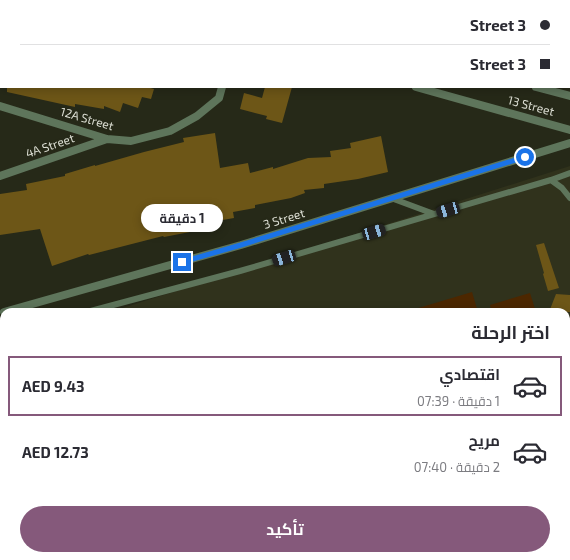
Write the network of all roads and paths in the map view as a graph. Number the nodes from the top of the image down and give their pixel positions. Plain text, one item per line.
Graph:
1 (222, 88) edge
2 (540, 88) edge
3 (434, 89) edge
4 (570, 96) edge
5 (0, 106) edge
6 (570, 130) edge
7 (107, 139) junction
8 (570, 143) edge
9 (570, 173) edge
10 (0, 176) edge
11 (551, 180) junction
12 (391, 198) junction
13 (570, 198) edge
14 (434, 214) junction
15 (18, 308) edge
16 (102, 308) edge

1 - 7 street, 12A Street
2 - 4 street, 13 Street
3 - 6 street, 13 Street
5 - 7 street, 12A Street
7 - 10 street, 4A Street
8 - 12 street, 3 Street
9 - 11 lane
11 - 13 lane
11 - 14 lane
12 - 14 lane
12 - 15 street, 3 Street
14 - 16 lane

